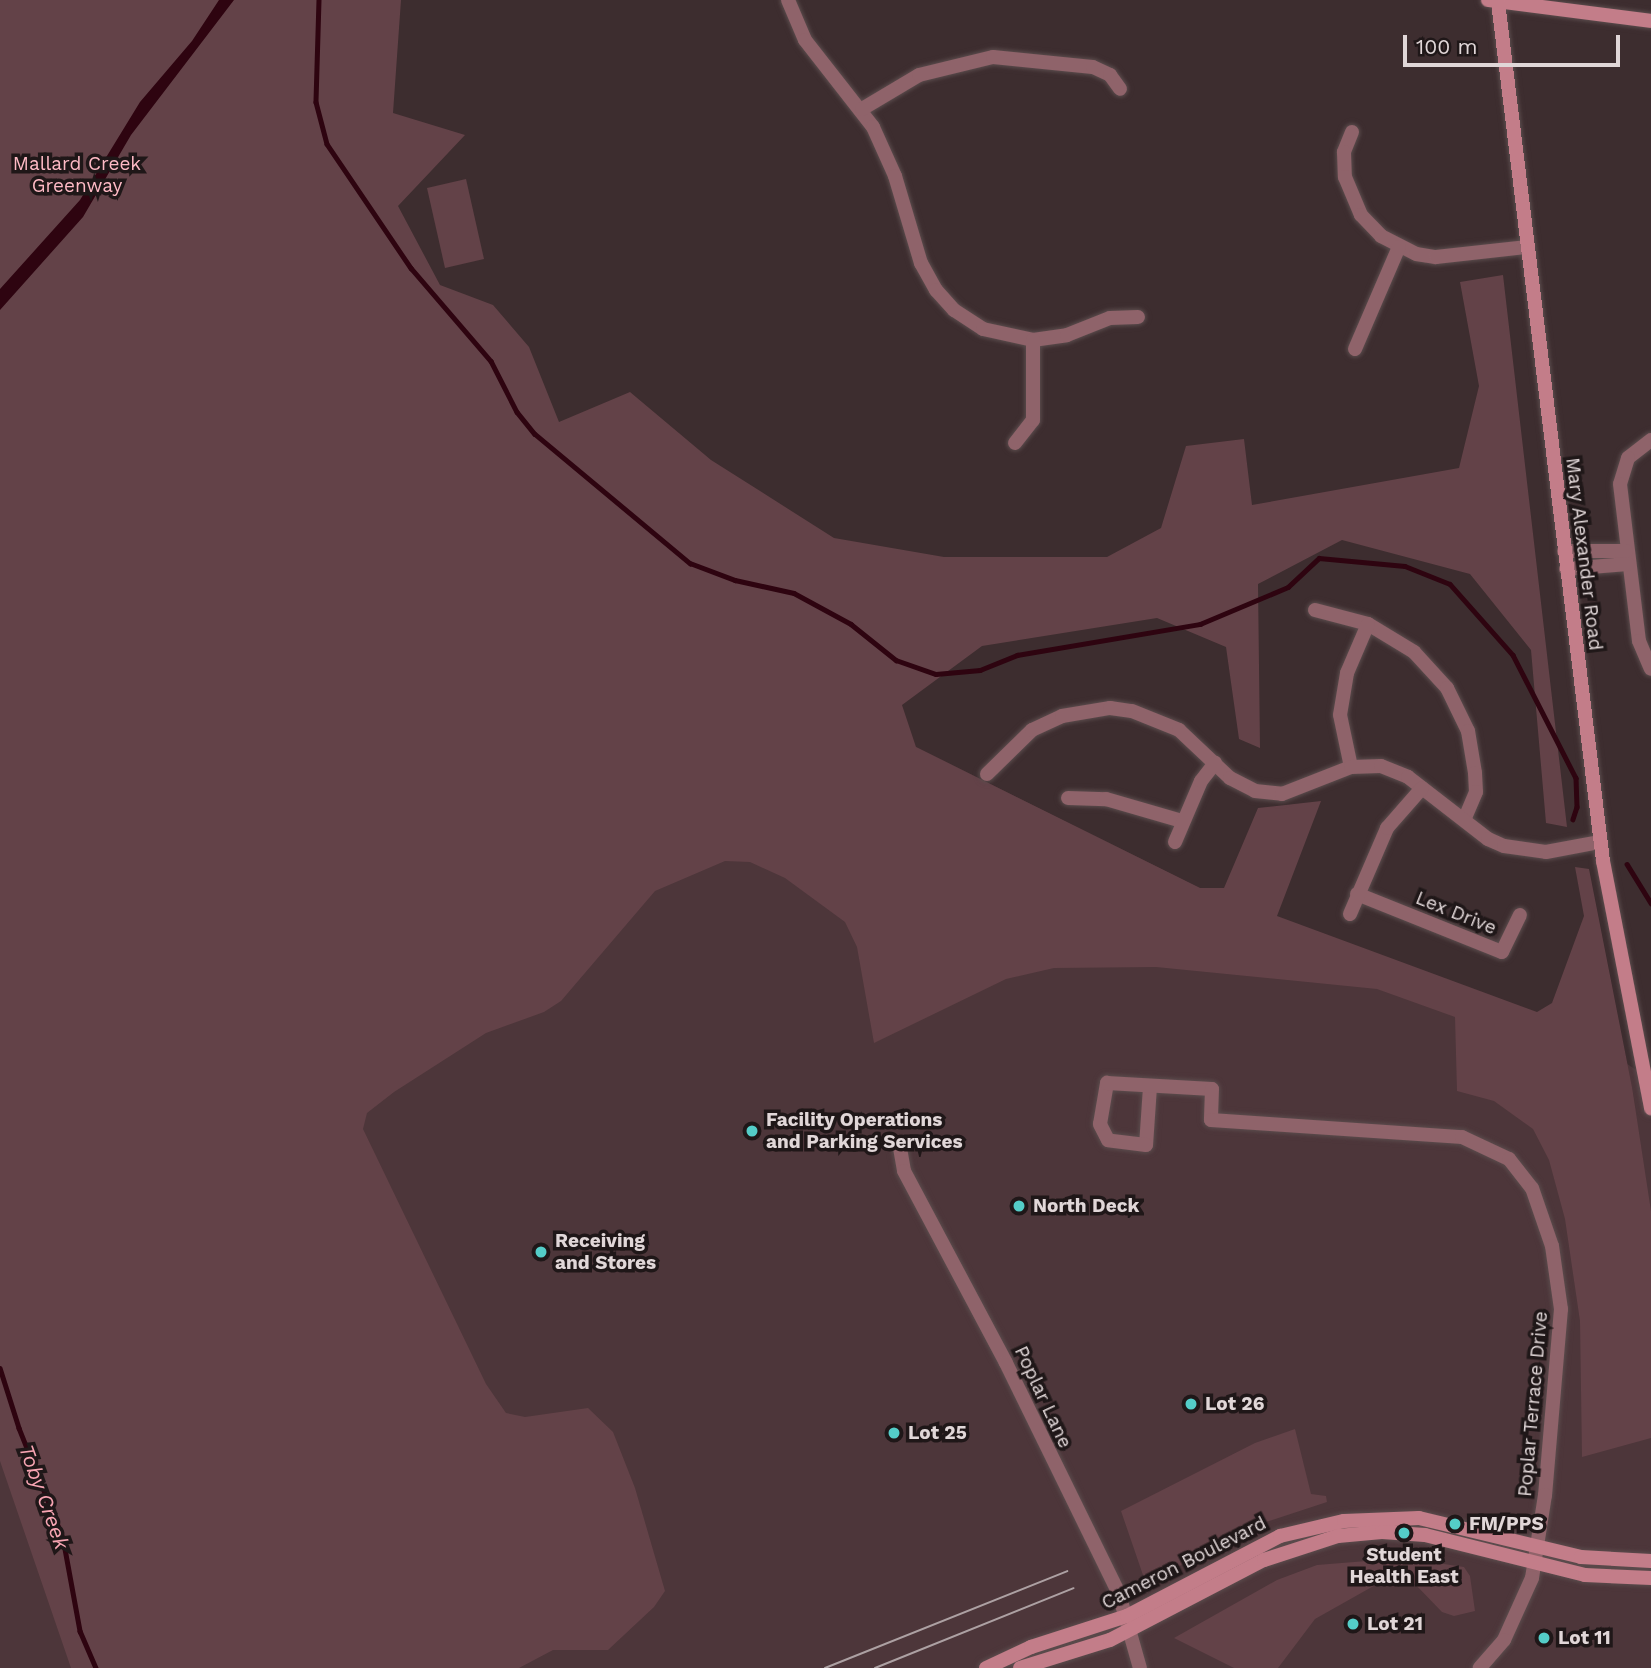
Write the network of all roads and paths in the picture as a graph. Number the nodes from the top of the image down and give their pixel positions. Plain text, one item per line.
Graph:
1 (788, 0) edge
2 (1495, 1) edge
3 (1651, 21) edge
4 (1120, 89) dead end
5 (862, 108) junction
6 (1352, 132) dead end
7 (1399, 247) junction
8 (1527, 247) junction
9 (1138, 317) dead end
10 (1033, 340) junction
11 (1355, 349) dead end
12 (1651, 440) edge
13 (1015, 443) dead end
14 (1564, 551) junction
15 (1627, 558) junction
16 (1566, 569) junction
17 (1315, 610) dead end
18 (1368, 624) junction
19 (1651, 669) edge
20 (1215, 764) junction
21 (1351, 767) junction
22 (987, 774) dead end
23 (1422, 788) junction
24 (1068, 798) dead end
25 (1464, 820) junction
26 (1182, 821) junction
27 (1175, 842) dead end
28 (1601, 842) junction
29 (1357, 894) junction
30 (1350, 914) dead end
31 (1520, 915) dead end
32 (1150, 1087) junction
33 (1651, 1108) edge
34 (900, 1148) dead end
35 (1537, 1547) junction
36 (1651, 1561) edge
37 (1534, 1564) junction
38 (1651, 1578) edge
39 (1126, 1616) junction
40 (1130, 1632) junction
41 (986, 1668) edge
42 (1020, 1668) edge
43 (1140, 1668) edge
44 (1480, 1668) edge

1 - 5 street
2 - 3 street
2 - 8 street, Mary Alexander Road
4 - 5 street
5 - 10 street
6 - 7 street
7 - 8 street
7 - 11 street
8 - 14 street, Mary Alexander Road
9 - 10 street
10 - 13 street
12 - 15 street
14 - 15 street
14 - 16 street, Mary Alexander Road
15 - 16 street
15 - 19 street
16 - 28 street, Mary Alexander Road
17 - 18 street
18 - 21 street
18 - 25 street
20 - 21 street
20 - 22 street
20 - 26 street
21 - 23 street
23 - 25 street
23 - 29 street
24 - 26 street
25 - 28 street
26 - 27 street
28 - 33 street, Mary Alexander Road
29 - 30 street
29 - 31 street, Lex Drive
32 - 32 street, Poplar Terrace Drive
32 - 35 street, Poplar Terrace Drive
34 - 39 street, Poplar Lane
35 - 36 street, Cameron Boulevard
35 - 37 street, Poplar Terrace Drive
35 - 39 street, Cameron Boulevard
37 - 38 street, Cameron Boulevard
37 - 40 street, Cameron Boulevard
37 - 44 street, Poplar Terrace Drive
39 - 40 street, Poplar Lane
39 - 41 street, Cameron Boulevard
40 - 42 street, Cameron Boulevard
40 - 43 street, Poplar Lane

